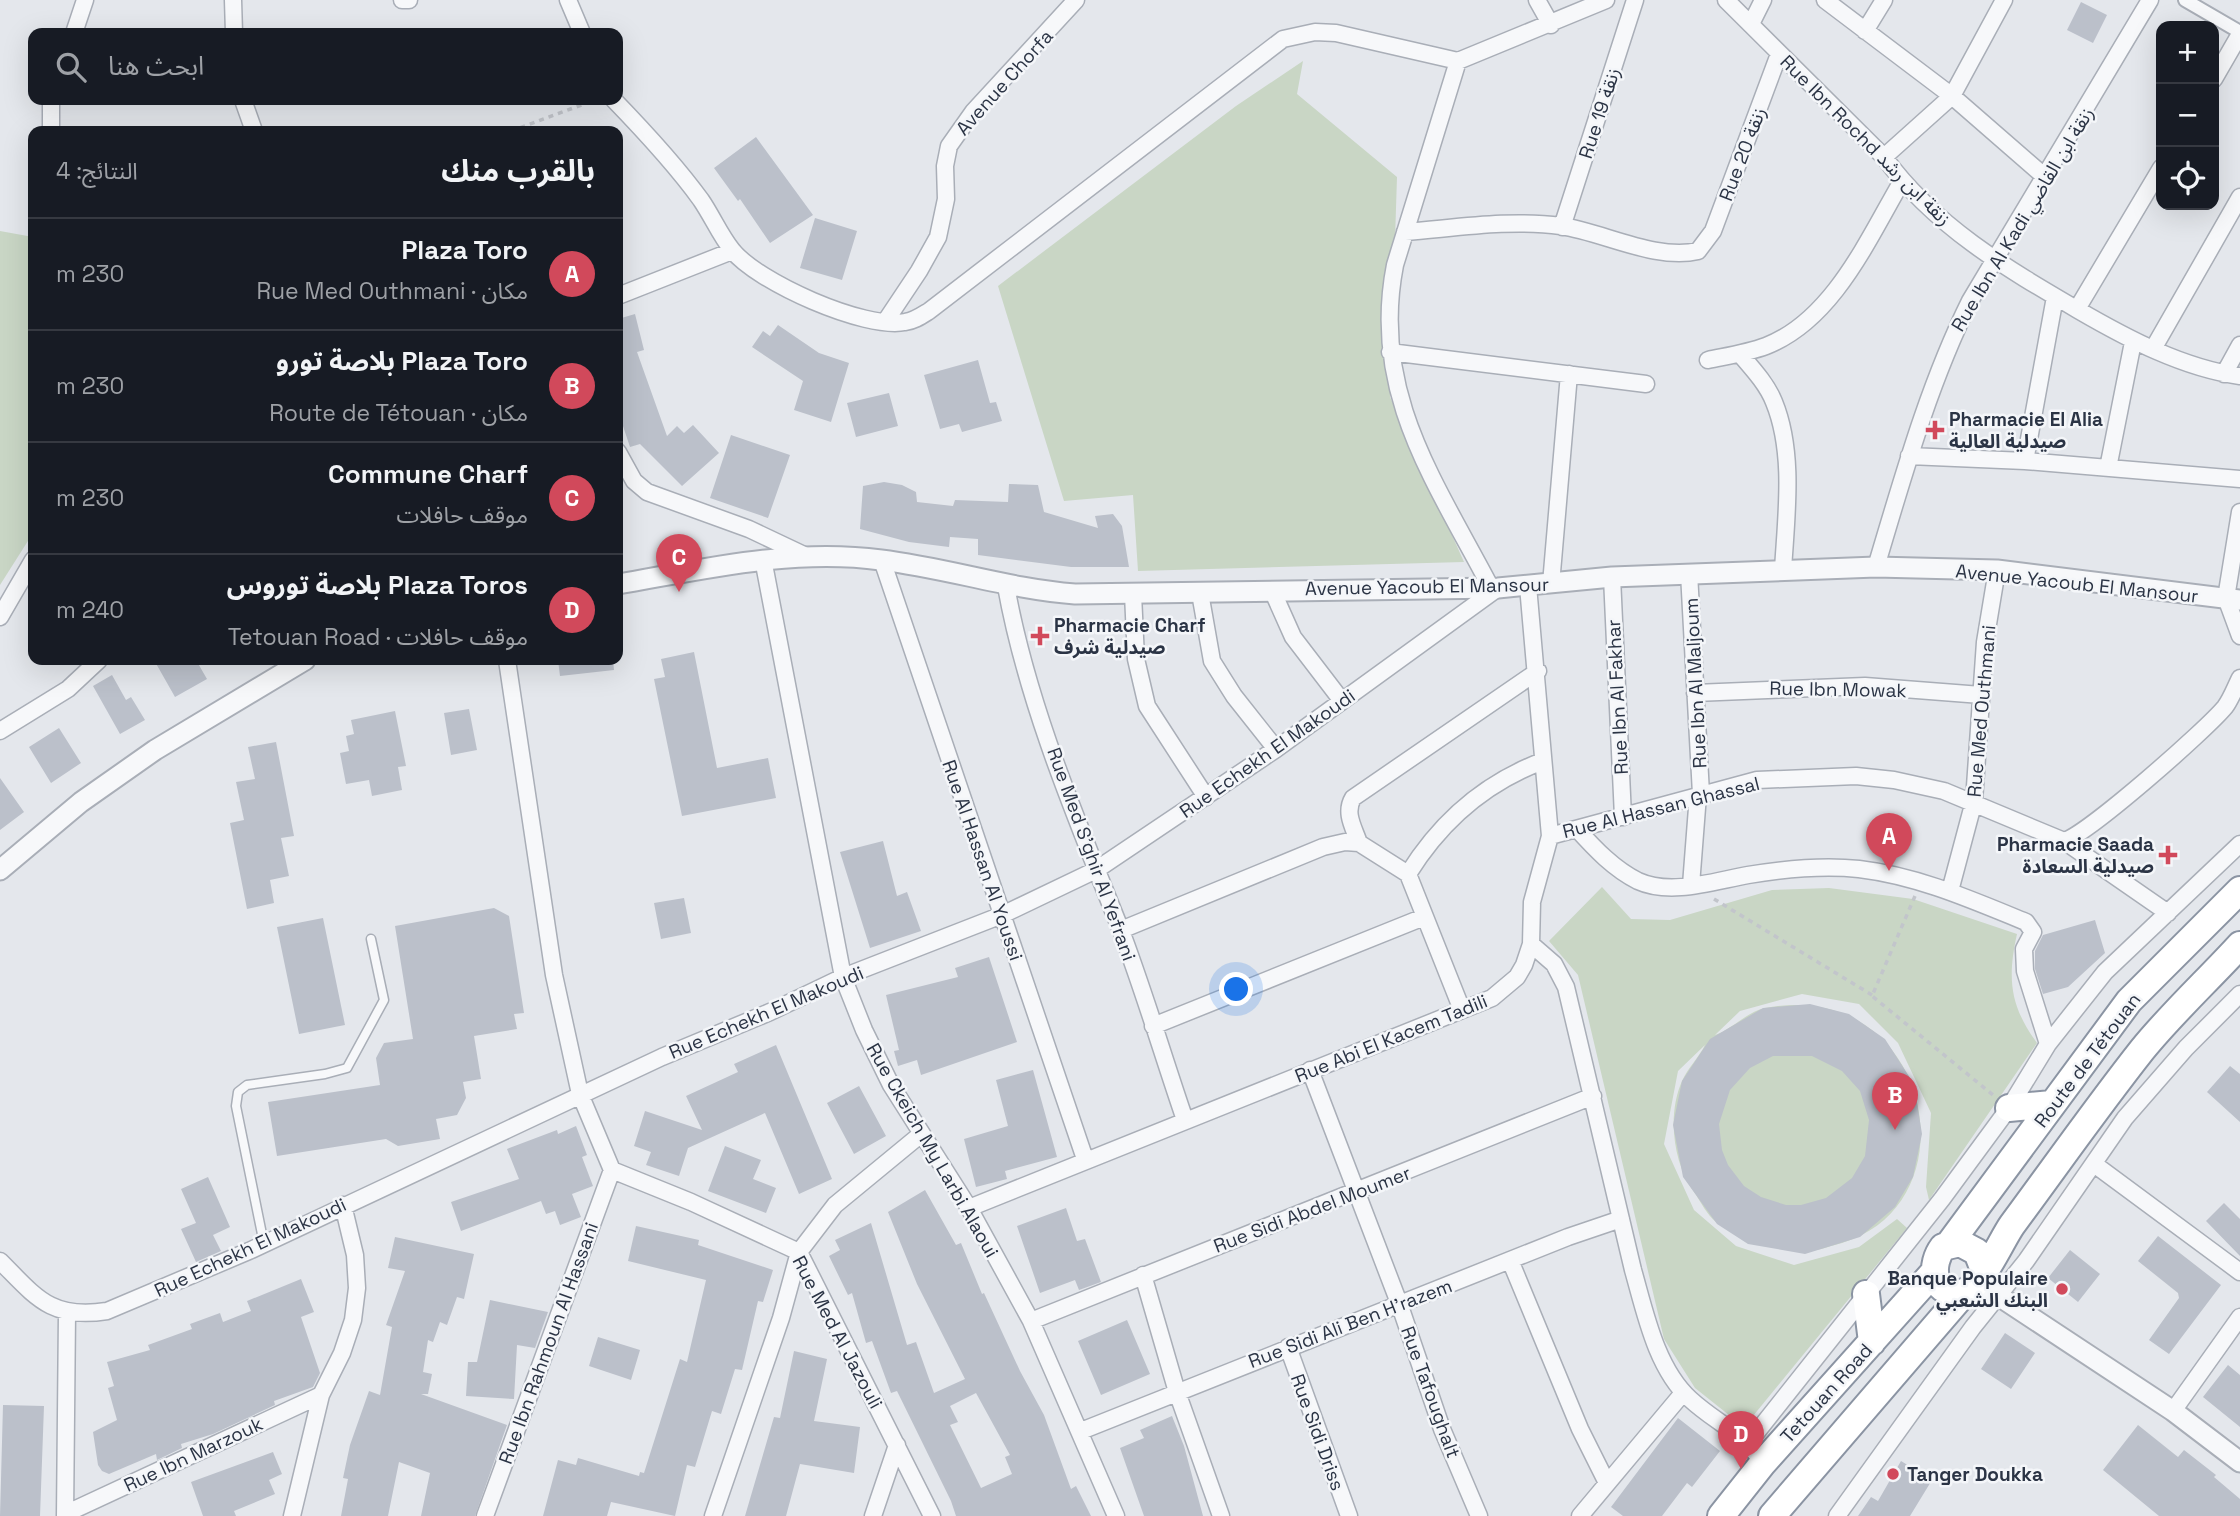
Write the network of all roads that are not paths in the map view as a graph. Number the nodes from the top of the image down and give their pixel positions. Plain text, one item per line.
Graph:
1 (85, 0) edge
2 (233, 0) edge
3 (250, 0) edge
4 (402, 0) edge
5 (410, 0) edge
6 (568, 0) edge
7 (1076, 0) edge
8 (1537, 0) edge
9 (1606, 0) edge
10 (1635, 0) edge
11 (1726, 0) edge
12 (1763, 0) edge
13 (1825, 0) edge
14 (1884, 0) edge
15 (2004, 0) edge
16 (2150, 0) edge
17 (2185, 0) edge
18 (1751, 24) junction
19 (1551, 25) junction
20 (76, 28) edge
21 (234, 28) edge
22 (580, 28) edge
23 (1866, 31) junction
24 (2240, 33) edge
25 (1779, 54) junction
26 (1458, 61) junction
27 (2219, 70) edge
28 (1952, 96) junction
29 (51, 105) edge
30 (245, 105) edge
31 (618, 105) edge
32 (51, 126) edge
33 (252, 126) edge
34 (1884, 157) junction
35 (2044, 176) junction
36 (2156, 176) edge
37 (1902, 181) junction
38 (2240, 197) edge
39 (1562, 227) junction
40 (1405, 232) junction
41 (732, 251) junction
42 (1994, 261) junction
43 (623, 294) edge
44 (2055, 297) junction
45 (2077, 309) junction
46 (885, 322) junction
47 (2133, 342) junction
48 (2240, 345) edge
49 (2153, 349) junction
50 (1390, 352) junction
51 (1740, 354) junction
52 (1708, 360) dead end
53 (1569, 374) junction
54 (2232, 375) edge
55 (1646, 384) dead end
56 (1909, 456) junction
57 (623, 461) edge
58 (2025, 461) junction
59 (2108, 468) junction
60 (2240, 479) edge
61 (2240, 512) edge
62 (804, 555) junction
63 (763, 559) junction
64 (882, 560) junction
65 (1876, 567) junction
66 (28, 569) edge
67 (1783, 570) junction
68 (1997, 570) junction
69 (1689, 573) junction
70 (1612, 577) junction
71 (623, 583) edge
72 (1550, 584) junction
73 (1006, 586) junction
74 (1528, 586) junction
75 (1495, 588) junction
76 (1272, 590) junction
77 (1200, 593) junction
78 (1133, 594) junction
79 (2233, 599) edge
80 (0, 617) edge
81 (2240, 636) edge
82 (94, 665) edge
83 (297, 665) edge
84 (508, 665) edge
85 (1538, 671) junction
86 (2240, 678) edge
87 (1695, 693) junction
88 (1981, 695) junction
89 (1342, 701) junction
90 (0, 731) edge
91 (1276, 749) junction
92 (1542, 761) junction
93 (1699, 794) junction
94 (1206, 797) junction
95 (1974, 801) junction
96 (1623, 817) junction
97 (1577, 829) junction
98 (1550, 836) junction
99 (2064, 841) junction
100 (1359, 843) junction
101 (2240, 844) edge
102 (0, 870) edge
103 (1096, 870) junction
104 (1408, 874) junction
105 (1691, 886) junction
106 (2240, 890) edge
107 (1950, 891) junction
108 (2168, 913) junction
109 (1002, 915) junction
110 (1424, 917) junction
111 (1121, 930) junction
112 (371, 939) dead end
113 (1531, 944) junction
114 (2240, 945) edge
115 (843, 977) junction
116 (2240, 994) edge
117 (1462, 1010) junction
118 (1153, 1026) junction
119 (2048, 1044) junction
120 (1310, 1070) junction
121 (580, 1094) junction
122 (1593, 1096) junction
123 (2052, 1104) junction
124 (2009, 1108) junction
125 (1185, 1120) junction
126 (920, 1135) junction
127 (1085, 1160) junction
128 (2094, 1164) junction
129 (612, 1170) junction
130 (1356, 1192) junction
131 (343, 1205) junction
132 (969, 1208) junction
133 (1621, 1219) junction
134 (1916, 1231) junction
135 (264, 1244) junction
136 (799, 1252) junction
137 (1942, 1255) junction
138 (1510, 1260) junction
139 (0, 1261) edge
140 (2240, 1272) edge
141 (1143, 1275) junction
142 (1981, 1285) junction
143 (1866, 1294) junction
144 (1399, 1303) junction
145 (67, 1313) junction
146 (2240, 1317) edge
147 (1031, 1321) junction
148 (1872, 1342) junction
149 (1288, 1348) junction
150 (1177, 1392) junction
151 (1683, 1393) junction
152 (321, 1395) junction
153 (2172, 1412) junction
154 (1081, 1431) junction
155 (897, 1445) junction
156 (1756, 1453) junction
157 (2240, 1462) edge
158 (1607, 1483) junction
159 (65, 1515) edge
160 (292, 1516) edge
161 (485, 1516) edge
162 (713, 1516) edge
163 (873, 1516) edge
164 (933, 1516) edge
165 (1116, 1516) edge
166 (1221, 1516) edge
167 (1349, 1516) edge
168 (1479, 1516) edge
169 (1580, 1516) edge
170 (1721, 1516) edge
171 (1772, 1516) edge
172 (1837, 1516) edge

1 - 20 street
2 - 3 street
2 - 21 street
4 - 5 street
6 - 22 street
7 - 46 street, Avenue Chorfa
8 - 19 street
9 - 19 street
10 - 39 street, Rue 19 زنقة
11 - 18 street, Rue Ibn Rochd زنقة ابن رشد
12 - 18 street
13 - 23 street
14 - 23 street
15 - 28 street
16 - 35 street, Rue Ibn Al Kadi زنقة ابن القاضي
17 - 24 street
18 - 25 street, Rue Ibn Rochd زنقة ابن رشد
19 - 26 street
23 - 28 street
24 - 27 street
25 - 34 street, Rue Ibn Rochd زنقة ابن رشد
25 - 39 street, Rue 20 زنقة
26 - 40 street
26 - 46 street
28 - 34 street
28 - 35 street
29 - 32 street
30 - 33 street
31 - 41 street
34 - 37 street, Rue Ibn Rochd زنقة ابن رشد
35 - 42 street, Rue Ibn Al Kadi زنقة ابن القاضي
36 - 45 street
37 - 42 street, Rue Ibn Rochd زنقة ابن رشد
37 - 51 street
38 - 49 street
39 - 40 street
40 - 50 street
41 - 43 street
41 - 46 street
42 - 44 street, Rue Ibn Rochd زنقة ابن رشد
42 - 56 street, Rue Ibn Al Kadi زنقة ابن القاضي
44 - 45 street, Rue Ibn Rochd زنقة ابن رشد
44 - 58 street
45 - 47 street, Rue Ibn Rochd زنقة ابن رشد
47 - 49 street, Rue Ibn Rochd زنقة ابن رشد
47 - 59 street
48 - 54 street
49 - 54 street, Rue Ibn Rochd زنقة ابن رشد
50 - 53 street
50 - 75 street
51 - 52 street
51 - 67 street
53 - 55 street
53 - 72 street
56 - 58 street
56 - 65 street, Rue Ibn Al Kadi زنقة ابن القاضي
57 - 62 street
58 - 59 street
59 - 60 street
61 - 79 street
62 - 63 street, Avenue Yacoub El Mansour
62 - 64 street, Avenue Yacoub El Mansour
63 - 71 street, Avenue Yacoub El Mansour
63 - 115 street, Rue Ckeich My Larbi Alaoui
64 - 73 street, Avenue Yacoub El Mansour
64 - 109 street, Rue Al Hassan Al Youssi
65 - 67 street, Avenue Yacoub El Mansour
65 - 68 street, Avenue Yacoub El Mansour
66 - 80 street
67 - 69 street, Avenue Yacoub El Mansour
68 - 79 street, Avenue Yacoub El Mansour
68 - 88 street, Rue Med Outhmani
69 - 70 street, Avenue Yacoub El Mansour
69 - 87 street, Rue Ibn Al Maljoum
70 - 72 street, Avenue Yacoub El Mansour
70 - 96 street, Rue Ibn Al Fakhar
72 - 74 street, Avenue Yacoub El Mansour
73 - 78 street, Avenue Yacoub El Mansour
73 - 103 street, Rue Med S'ghir Al Yefrani
74 - 75 street, Avenue Yacoub El Mansour
74 - 85 street, Rue Abi El Kacem Tadili
75 - 76 street, Avenue Yacoub El Mansour
75 - 89 street, Rue Echekh El Makoudi
76 - 77 street, Avenue Yacoub El Mansour
76 - 89 street
77 - 78 street, Avenue Yacoub El Mansour
77 - 91 street
78 - 94 street
79 - 81 street
82 - 90 street
83 - 102 street
84 - 121 street
85 - 92 street, Rue Abi El Kacem Tadili
85 - 100 street
86 - 99 street
87 - 88 street, Rue Ibn Mowak
87 - 93 street, Rue Ibn Al Maljoum
88 - 95 street, Rue Med Outhmani
89 - 91 street, Rue Echekh El Makoudi
91 - 94 street, Rue Echekh El Makoudi
92 - 98 street, Rue Abi El Kacem Tadili
92 - 104 street
93 - 95 street, Rue Al Hassan Ghassal
93 - 96 street, Rue Al Hassan Ghassal
93 - 105 street, Rue Ibn Al Maljoum
94 - 103 street, Rue Echekh El Makoudi
95 - 99 street, Rue Al Hassan Ghassal
95 - 107 street, Rue Med Outhmani
96 - 97 street, Rue Al Hassan Ghassal
97 - 98 street, Rue Al Hassan Ghassal
97 - 105 street
98 - 113 street, Rue Abi El Kacem Tadili
99 - 108 street, Rue Al Hassan Ghassal
100 - 104 street
100 - 111 street
101 - 108 street
103 - 109 street, Rue Echekh El Makoudi
103 - 111 street, Rue Med S'ghir Al Yefrani
104 - 110 street
105 - 107 street
106 - 123 highway, Route de Tétouan
107 - 119 street
108 - 119 street
109 - 115 street, Rue Echekh El Makoudi
109 - 127 street, Rue Al Hassan Al Youssi
110 - 117 street
110 - 118 street
111 - 118 street, Rue Med S'ghir Al Yefrani
112 - 135 lane
113 - 117 street, Rue Abi El Kacem Tadili
113 - 122 street
114 - 142 highway, Route de Tétouan
115 - 121 street, Rue Echekh El Makoudi
115 - 126 street, Rue Ckeich My Larbi Alaoui
116 - 128 street
117 - 120 street, Rue Abi El Kacem Tadili
118 - 125 street, Rue Med S'ghir Al Yefrani
119 - 124 street
120 - 125 street, Rue Abi El Kacem Tadili
120 - 130 street, Rue Tafoughalt
121 - 129 street
121 - 131 street, Rue Echekh El Makoudi
122 - 130 street, Rue Sidi Abdel Moumer
122 - 133 street
123 - 124 highway
123 - 137 highway, Route de Tétouan
124 - 134 street
125 - 127 street, Rue Abi El Kacem Tadili
126 - 132 street, Rue Ckeich My Larbi Alaoui
126 - 136 street
127 - 132 street, Rue Abi El Kacem Tadili
128 - 140 street
128 - 142 street
129 - 136 street, Rue Med Al Jazouli
129 - 161 street, Rue Ibn Rahmoun Al Hassani
130 - 141 street, Rue Sidi Abdel Moumer
130 - 144 street, Rue Tafoughalt
131 - 135 street, Rue Echekh El Makoudi
131 - 152 street
132 - 147 street, Rue Ckeich My Larbi Alaoui
133 - 138 street, Rue Sidi Ali Ben H'razem
133 - 151 street
134 - 137 street
134 - 143 street
135 - 145 street, Rue Echekh El Makoudi
136 - 155 street, Rue Med Al Jazouli
136 - 162 street
137 - 142 highway
137 - 142 highway
137 - 148 highway, Tetouan Road
138 - 144 street, Rue Sidi Ali Ben H'razem
138 - 158 street
139 - 145 street, Rue Echekh El Makoudi
141 - 147 street, Rue Sidi Abdel Moumer
141 - 150 street
142 - 153 street
142 - 171 highway, Tetouan Road
142 - 172 street
143 - 148 highway
143 - 156 street
144 - 149 street, Rue Sidi Ali Ben H'razem
144 - 168 street, Rue Tafoughalt
145 - 159 street
146 - 153 street
147 - 154 street, Rue Ckeich My Larbi Alaoui
148 - 156 highway, Tetouan Road
149 - 150 street, Rue Sidi Ali Ben H'razem
149 - 167 street, Rue Sidi Driss
150 - 154 street, Rue Sidi Ali Ben H'razem
150 - 166 street
151 - 156 street
151 - 158 street
152 - 159 street, Rue Ibn Marzouk
152 - 160 street
153 - 157 street
154 - 165 street, Rue Ckeich My Larbi Alaoui
155 - 163 street
155 - 164 street, Rue Med Al Jazouli
156 - 170 highway, Tetouan Road
158 - 169 street

